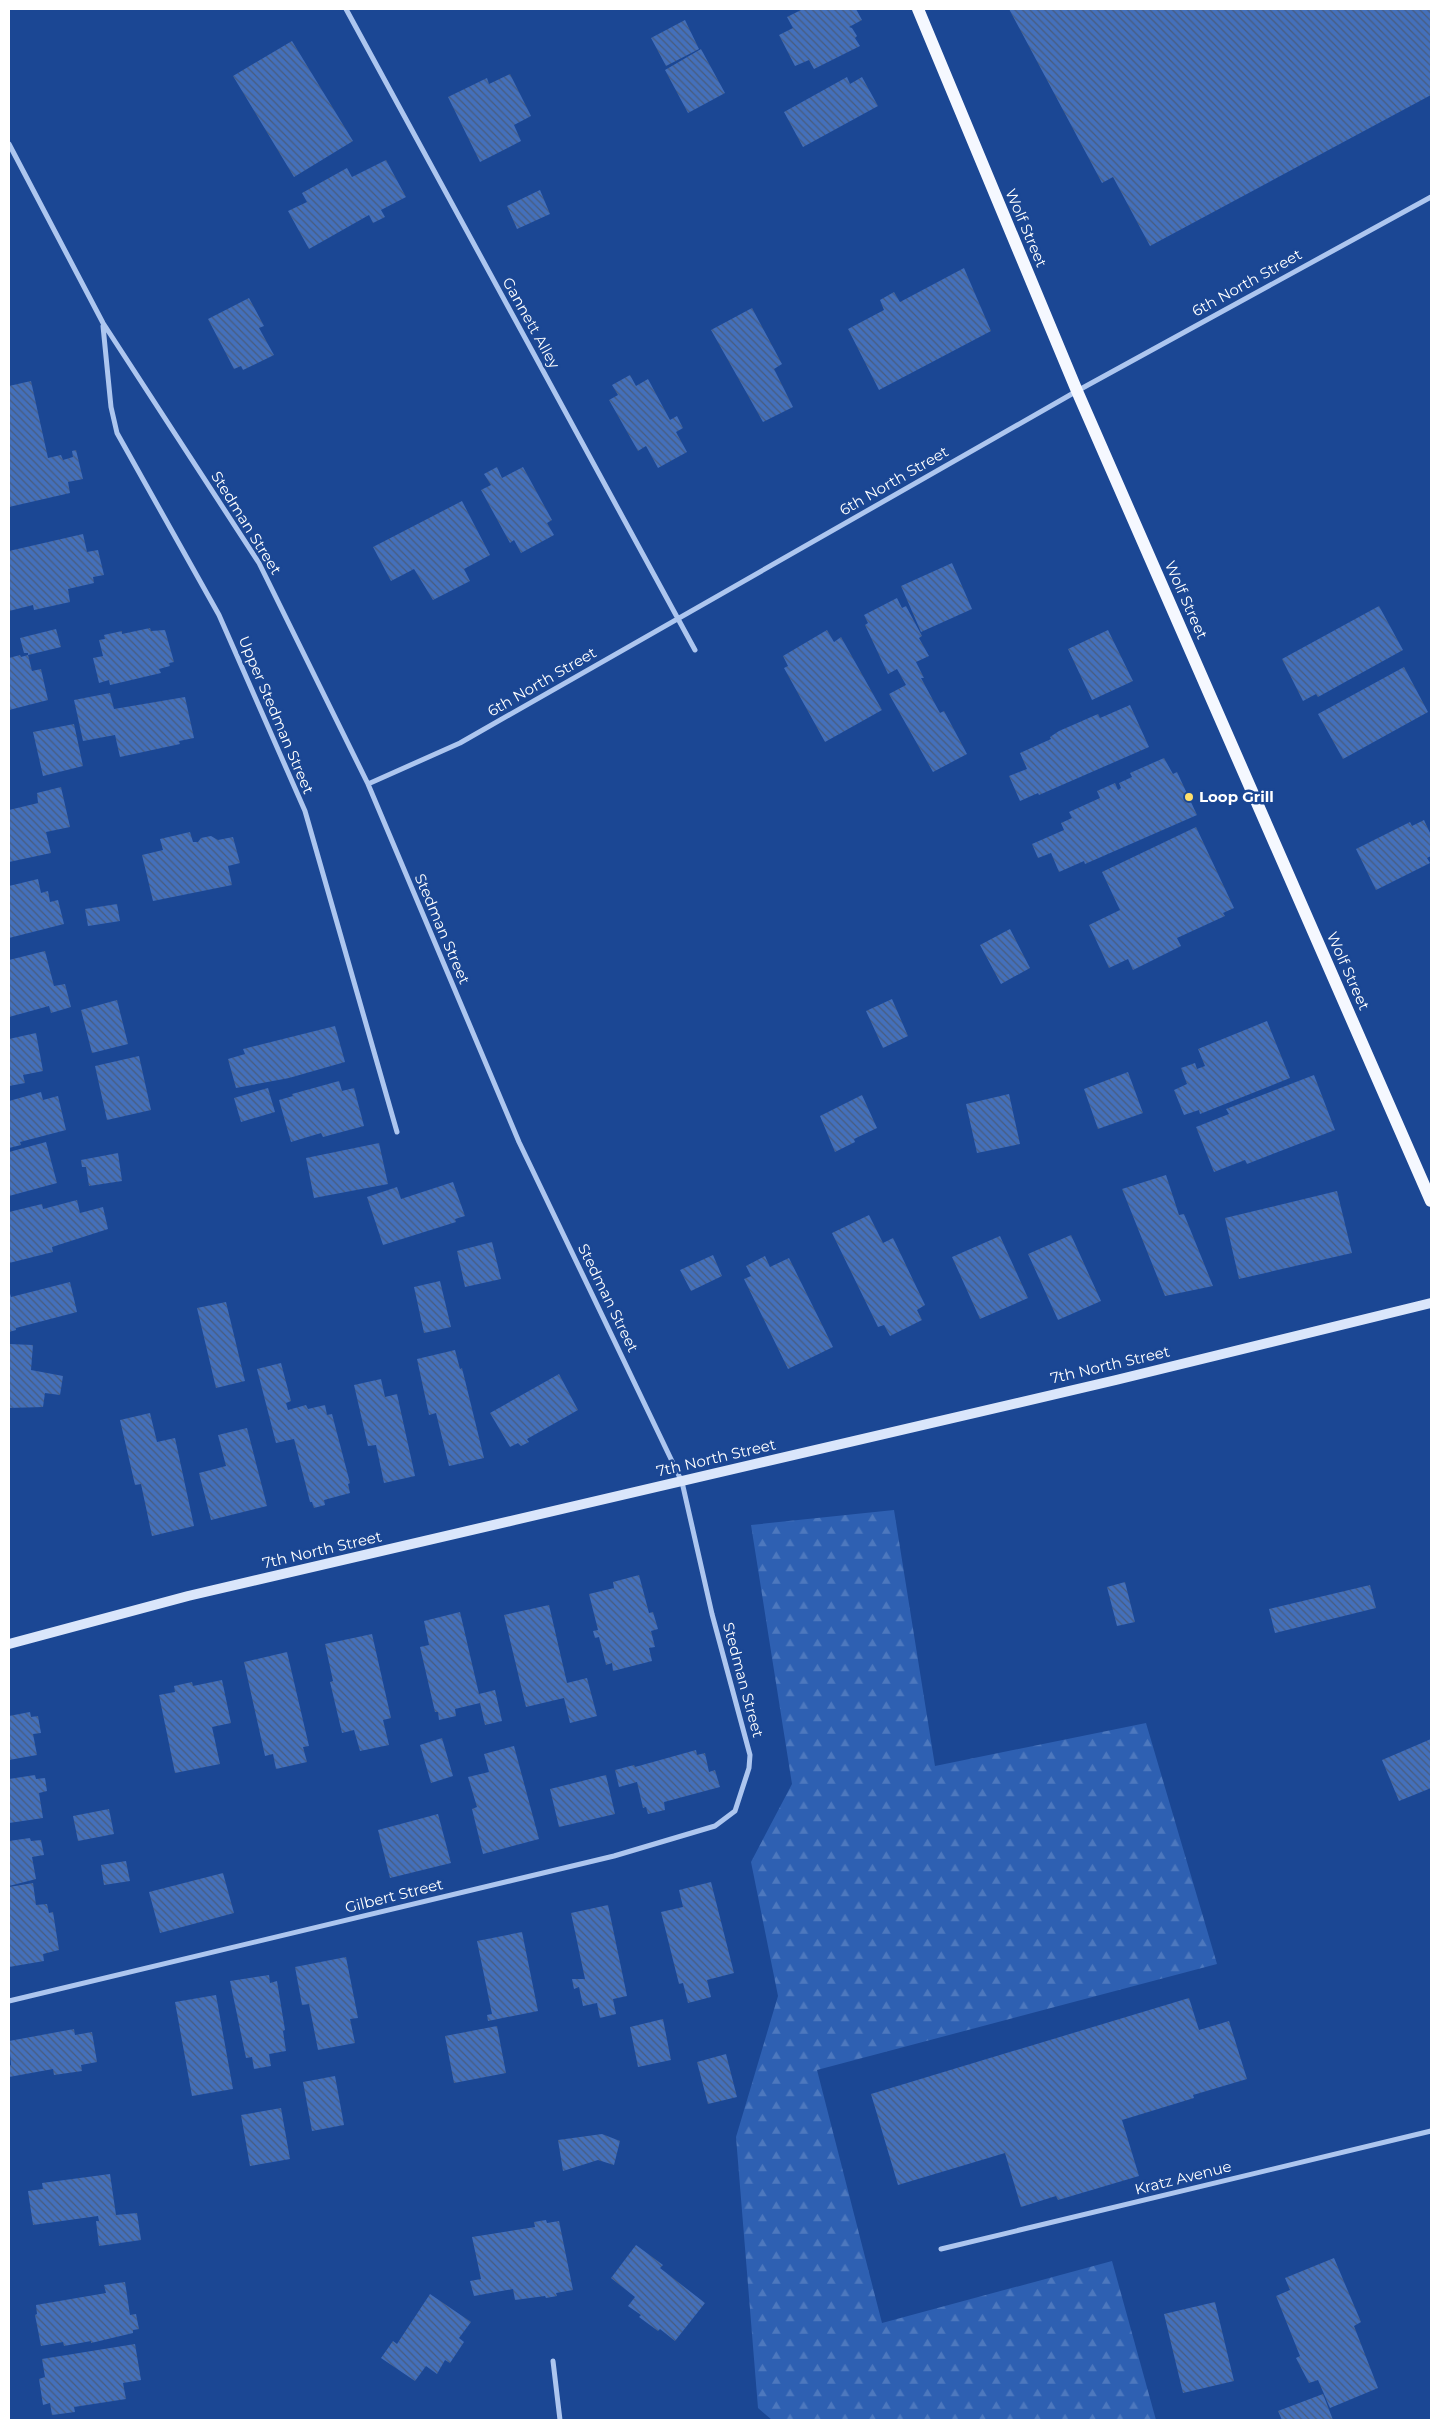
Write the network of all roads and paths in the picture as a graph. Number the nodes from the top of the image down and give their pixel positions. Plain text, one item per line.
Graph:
1 (346, 9) edge
2 (918, 9) edge
3 (9, 144) edge
4 (1431, 197) edge
5 (103, 323) junction
6 (1077, 391) junction
7 (678, 618) junction
8 (695, 650) dead end
9 (368, 784) junction
10 (397, 1132) dead end
11 (1431, 1201) edge
12 (1431, 1303) edge
13 (682, 1482) junction
14 (9, 1644) edge
15 (749, 1768) joint
16 (9, 2001) edge
17 (1431, 2131) edge
18 (941, 2249) dead end
19 (552, 2361) dead end
20 (560, 2420) edge

1 - 7 street, Gannett Alley
2 - 6 main road, Wolf Street
3 - 5 street, Stedman Street
4 - 6 street, 6th North Street
5 - 9 street, Stedman Street
5 - 10 street, Upper Stedman Street
6 - 7 street, 6th North Street
6 - 11 main road, Wolf Street
7 - 8 street, Gannett Alley
7 - 9 street, 6th North Street
9 - 13 street, Stedman Street
12 - 13 street, 7th North Street
13 - 14 street, 7th North Street
13 - 15 street, Stedman Street
15 - 16 street, Gilbert Street
17 - 18 street, Kratz Avenue
19 - 20 street

